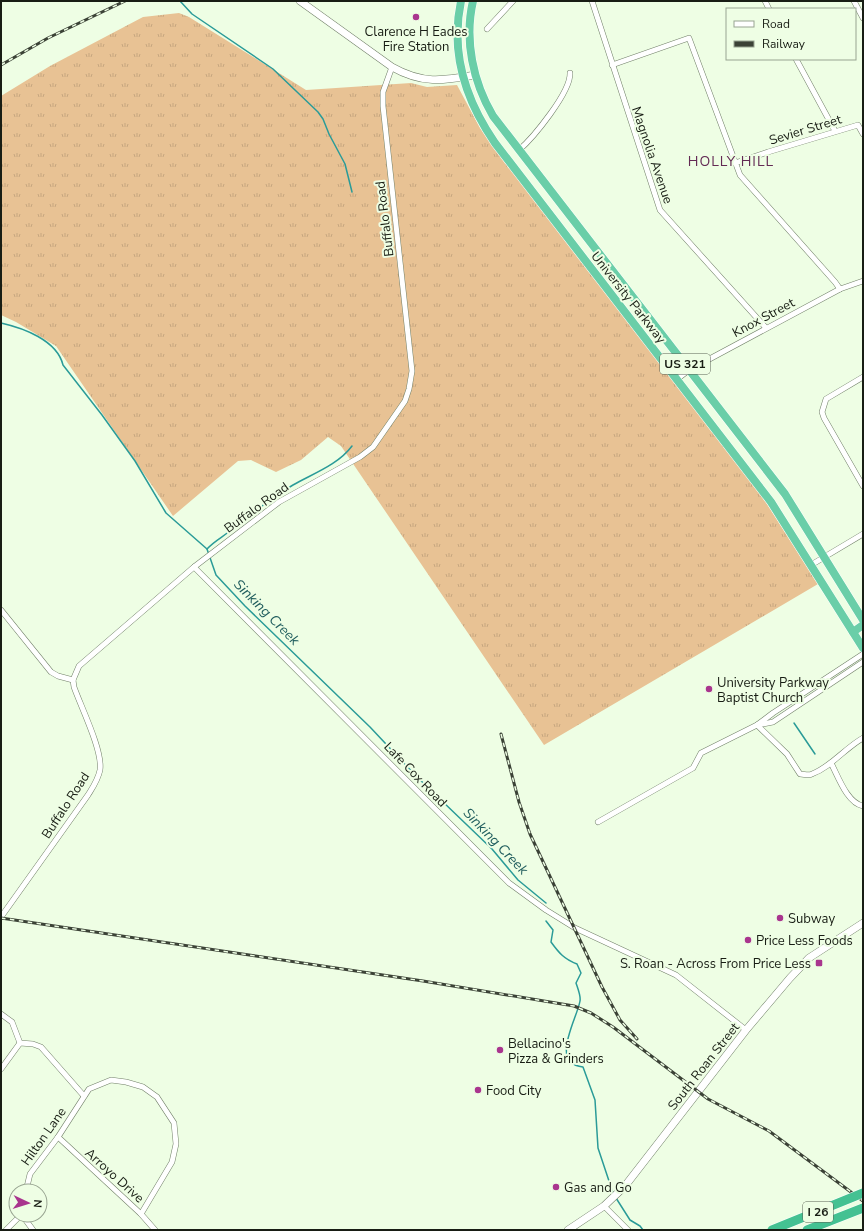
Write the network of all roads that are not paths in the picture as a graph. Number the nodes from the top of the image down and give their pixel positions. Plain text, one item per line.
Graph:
1 (300, 1) edge
2 (461, 1) edge
3 (473, 1) edge
4 (513, 1) edge
5 (592, 1) edge
6 (854, 1) edge
7 (863, 18) edge
8 (487, 29) dead end
9 (797, 60) edge
10 (612, 65) junction
11 (392, 67) junction
12 (570, 74) dead end
13 (475, 75) junction
14 (463, 77) junction
15 (835, 131) junction
16 (863, 134) edge
17 (519, 150) junction
18 (736, 163) junction
19 (605, 260) junction
20 (593, 269) junction
21 (863, 281) edge
22 (840, 289) junction
23 (766, 328) junction
24 (689, 370) junction
25 (863, 377) edge
26 (677, 379) junction
27 (759, 460) junction
28 (746, 470) junction
29 (863, 486) edge
30 (863, 534) edge
31 (825, 557) junction
32 (811, 565) junction
33 (194, 567) junction
34 (1, 610) edge
35 (863, 620) edge
36 (863, 625) edge
37 (853, 632) junction
38 (863, 648) edge
39 (863, 654) edge
40 (863, 662) edge
41 (73, 680) junction
42 (757, 725) junction
43 (863, 738) edge
44 (831, 763) junction
45 (863, 806) edge
46 (598, 822) dead end
47 (1, 917) edge
48 (863, 923) edge
49 (1, 1014) edge
50 (746, 1030) junction
51 (20, 1043) junction
52 (1, 1069) edge
53 (84, 1096) junction
54 (58, 1137) junction
55 (28, 1183) edge
56 (863, 1193) edge
57 (607, 1204) junction
58 (863, 1208) edge
59 (141, 1214) junction
60 (13, 1223) edge
61 (6, 1230) edge
62 (155, 1230) edge
63 (568, 1230) edge
64 (628, 1230) edge
65 (772, 1230) edge
66 (807, 1230) edge

1 - 11 main road
2 - 14 highway, University Parkway / US 321
3 - 13 highway, University Parkway / US 321
4 - 8 street
5 - 10 street, Magnolia Avenue
6 - 7 street
9 - 15 street
10 - 18 street
10 - 23 street, Magnolia Avenue
11 - 14 main road
11 - 33 street, Buffalo Road
12 - 17 street
13 - 14 main road
13 - 17 highway, University Parkway / US 321
14 - 20 highway, University Parkway / US 321
15 - 16 street, Sevier Street
15 - 18 street, Sevier Street
17 - 19 highway, University Parkway / US 321
18 - 22 street
19 - 20 highway
19 - 24 highway, University Parkway / US 321
20 - 26 highway, University Parkway / US 321
21 - 22 street, Knox Street
22 - 23 street, Knox Street
23 - 24 street, Knox Street
24 - 26 street, Knox Street
24 - 27 highway, University Parkway / US 321
25 - 29 street
26 - 28 highway, University Parkway / US 321
27 - 28 highway
27 - 31 highway, University Parkway / US 321
28 - 32 highway, University Parkway / US 321
30 - 31 street
31 - 32 street
31 - 35 highway, University Parkway / US 321
32 - 37 highway, University Parkway / US 321
33 - 41 street, Buffalo Road
33 - 50 street, Lafe Cox Road
34 - 41 street
36 - 37 highway
37 - 38 highway, University Parkway / US 321
39 - 42 street
40 - 42 street
41 - 47 street, Buffalo Road
42 - 44 street
42 - 46 street
43 - 44 street
44 - 45 street
48 - 50 main road, South Roan Street
49 - 51 street
50 - 57 main road, South Roan Street
51 - 52 street
51 - 53 street
53 - 54 street, Hilton Lane
53 - 59 street
54 - 55 street, Hilton Lane
54 - 59 street, Arroyo Drive
56 - 65 highway, I 26, bridge
57 - 63 main road, South Roan Street
57 - 64 street
58 - 66 highway, I 26
59 - 62 street, Arroyo Drive
60 - 61 street

